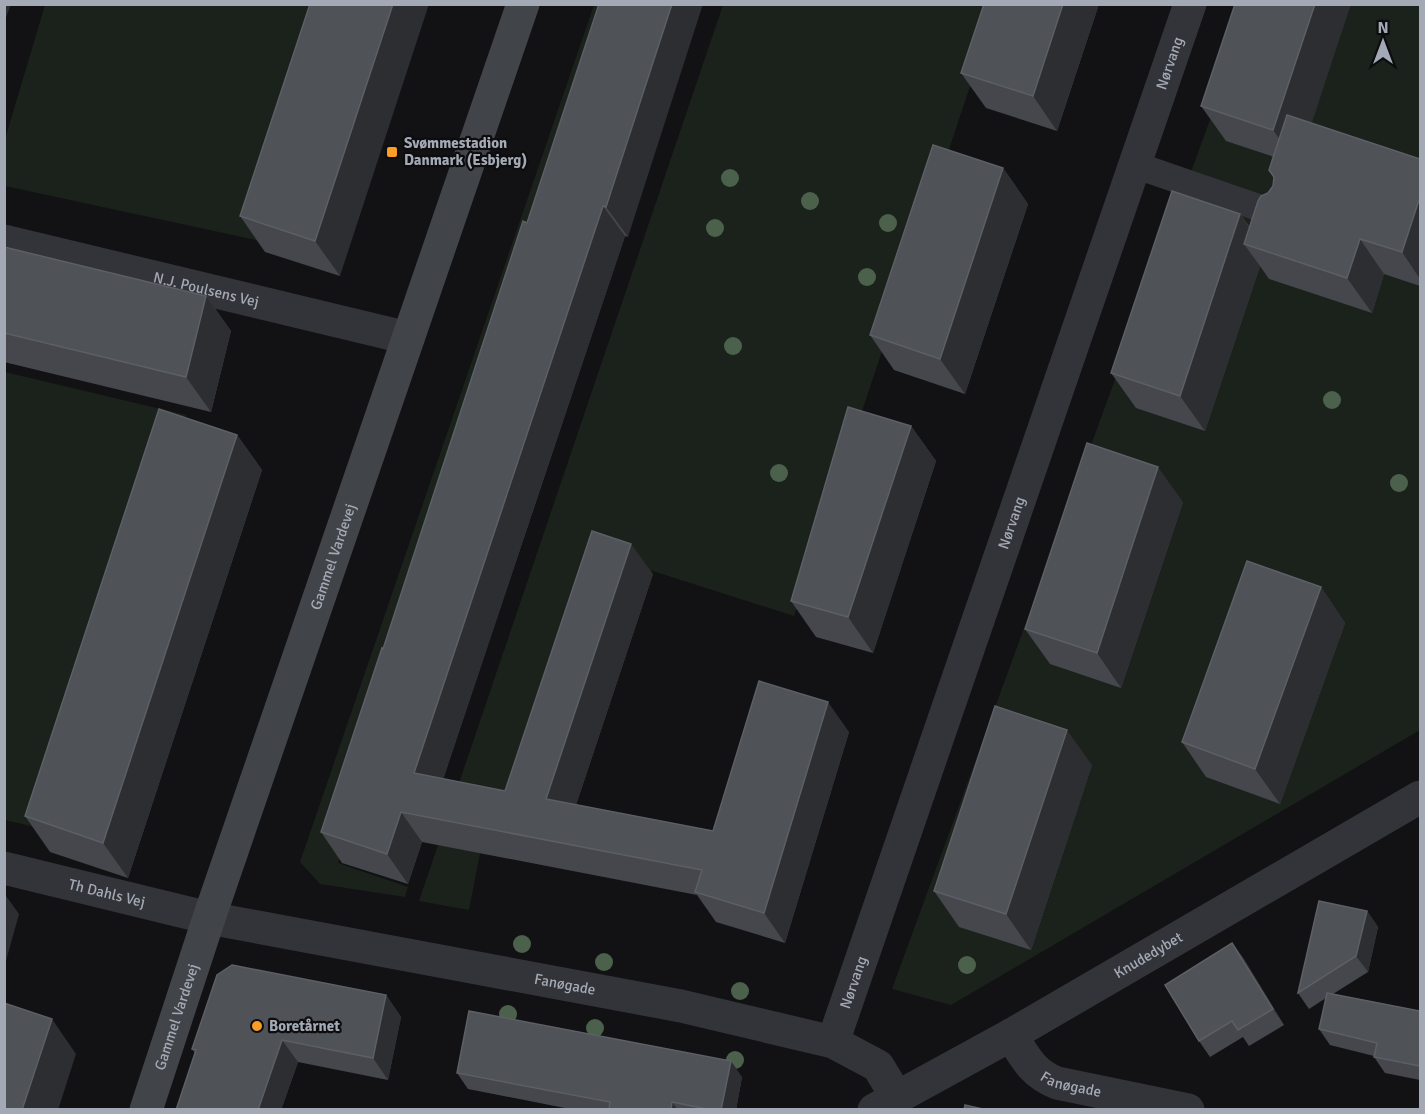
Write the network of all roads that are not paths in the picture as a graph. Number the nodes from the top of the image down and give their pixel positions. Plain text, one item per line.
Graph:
1 (523, 4) edge
2 (1190, 4) edge
3 (1135, 165) junction
4 (1283, 216) edge
5 (4, 241) edge
6 (408, 338) junction
7 (1420, 797) edge
8 (4, 868) edge
9 (209, 918) junction
10 (1011, 1035) junction
11 (833, 1042) junction
12 (885, 1103) edge
13 (146, 1110) edge
14 (1188, 1110) edge

1 - 6 street, Gammel Vardevej
2 - 3 street, Nørvang
3 - 4 lane
3 - 11 street, Nørvang
5 - 6 street, N.J. Poulsens Vej
6 - 9 street, Gammel Vardevej
7 - 10 street, Knudedybet
8 - 9 street, Th Dahls Vej
9 - 11 street, Fanøgade
9 - 13 street, Gammel Vardevej
10 - 12 street, Knudedybet
10 - 14 street, Fanøgade
11 - 12 street, Fanøgade

